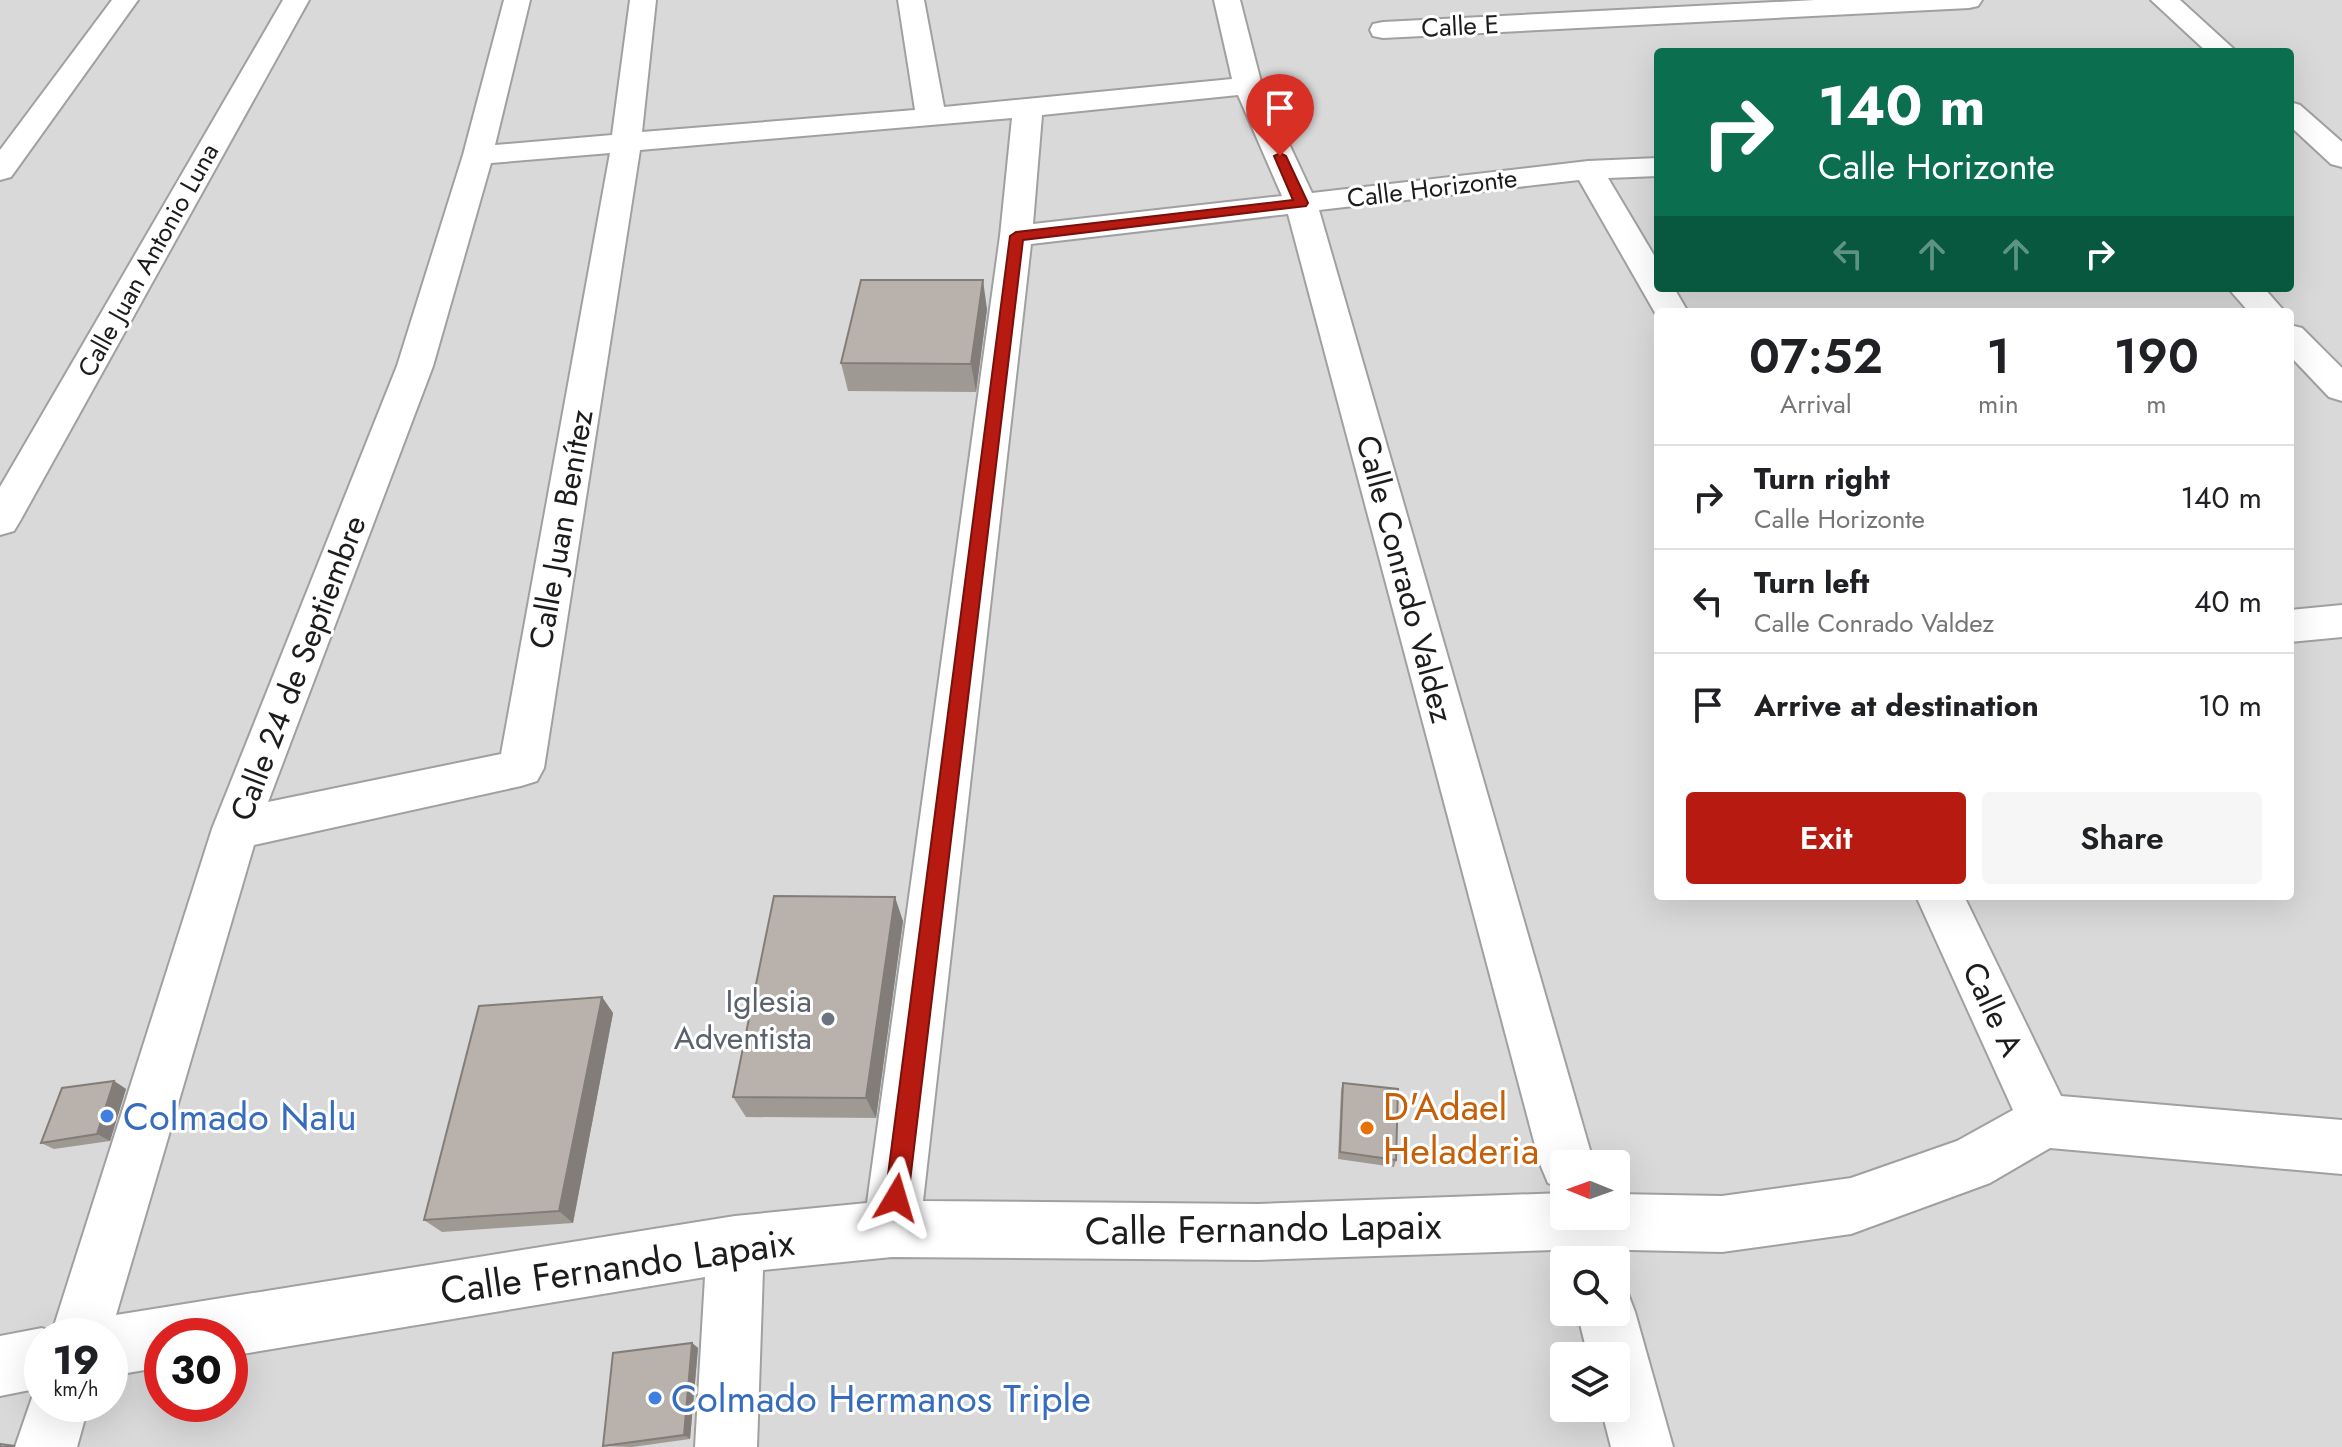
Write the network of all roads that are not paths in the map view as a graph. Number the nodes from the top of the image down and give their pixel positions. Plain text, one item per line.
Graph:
1 (125, 0) edge
2 (296, 0) edge
3 (517, 0) edge
4 (643, 0) edge
5 (911, 0) edge
6 (1227, 0) edge
7 (1969, 0) edge
8 (2164, 0) edge
9 (1742, 5) edge
10 (1383, 30) dead end
11 (2218, 48) edge
12 (1248, 86) junction
13 (1028, 107) junction
14 (931, 117) junction
15 (2297, 125) edge
16 (2342, 129) edge
17 (14, 132) edge
18 (626, 144) junction
19 (478, 155) junction
20 (2342, 158) edge
21 (1654, 167) edge
22 (1588, 170) junction
23 (0, 171) edge
24 (1301, 203) junction
25 (1016, 236) junction
26 (1654, 283) edge
27 (2249, 292) edge
28 (2264, 308) edge
29 (2296, 349) edge
30 (2342, 389) edge
31 (0, 521) edge
32 (2342, 621) edge
33 (2294, 626) edge
34 (235, 829) junction
35 (1942, 900) edge
36 (2045, 1121) junction
37 (2342, 1147) edge
38 (1563, 1150) edge
39 (892, 1229) junction
40 (1586, 1232) edge
41 (735, 1244) junction
42 (86, 1318) edge
43 (248, 1323) edge
44 (1610, 1326) edge
45 (24, 1361) edge
46 (0, 1366) edge
47 (54, 1422) edge
48 (46, 1447) edge
49 (726, 1447) edge
50 (1642, 1447) edge

1 - 17 street
2 - 31 street, Calle Juan Antonio Luna
3 - 19 street, Calle 24 de Septiembre
4 - 18 street, Calle Juan Benítez
5 - 14 street
6 - 12 street, Calle Conrado Valdez
7 - 9 street, Calle E
8 - 11 street
9 - 10 street, Calle E
12 - 13 street
12 - 24 street, Calle Conrado Valdez
13 - 14 street
13 - 25 street
14 - 18 street
15 - 16 street
15 - 20 street
17 - 23 street
18 - 19 street
18 - 34 street, Calle Juan Benítez
19 - 34 street, Calle 24 de Septiembre
21 - 22 street, Calle Horizonte
22 - 24 street, Calle Horizonte
22 - 26 street
24 - 25 street, Calle Horizonte
24 - 38 street, Calle Conrado Valdez
25 - 39 street
27 - 28 street
29 - 30 street
32 - 33 street
34 - 42 street, Calle 24 de Septiembre
35 - 36 street, Calle A
36 - 37 street
36 - 40 street, Calle Fernando Lapaix
39 - 40 street, Calle Fernando Lapaix
39 - 41 street, Calle Fernando Lapaix
41 - 43 street, Calle Fernando Lapaix
41 - 49 street
44 - 50 street
45 - 46 street
47 - 48 street

